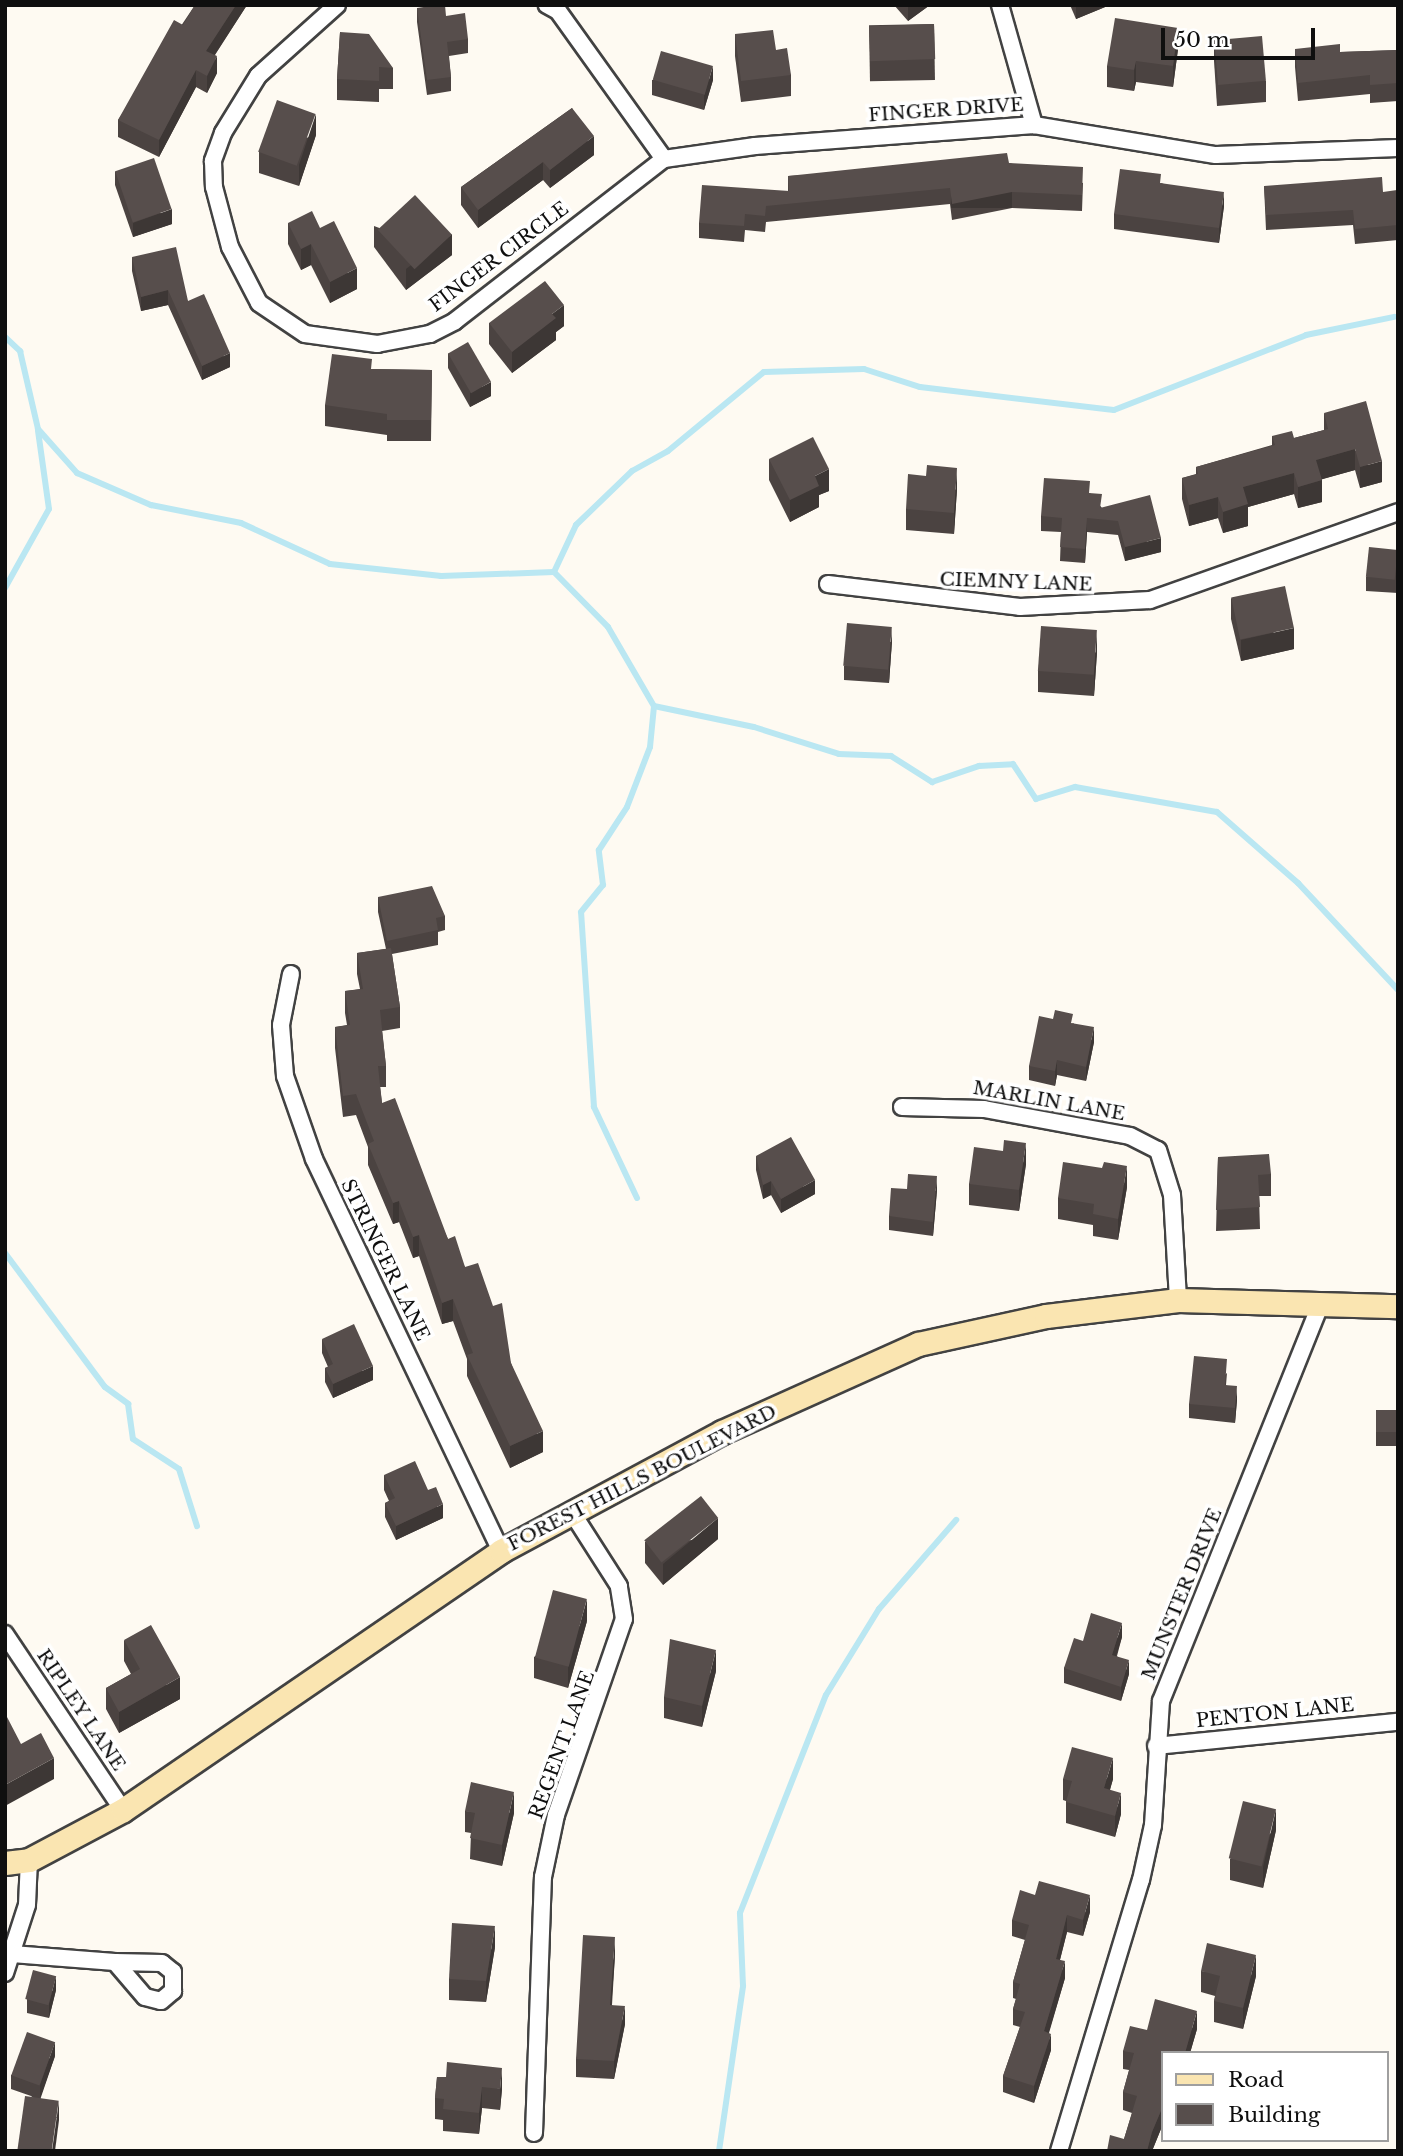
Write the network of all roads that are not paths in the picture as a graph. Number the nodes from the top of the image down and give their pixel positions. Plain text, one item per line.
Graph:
1 (337, 5) edge
2 (547, 5) edge
3 (1000, 5) edge
4 (1034, 125) junction
5 (1398, 148) edge
6 (664, 159) junction
7 (1398, 512) edge
8 (828, 584) dead end
9 (292, 974) dead end
10 (902, 1107) dead end
11 (1178, 1300) junction
12 (1320, 1306) junction
13 (1398, 1306) edge
14 (571, 1511) junction
15 (501, 1551) junction
16 (5, 1634) edge
17 (1398, 1722) edge
18 (1156, 1746) junction
19 (123, 1810) junction
20 (29, 1860) junction
21 (5, 1863) edge
22 (12, 1954) junction
23 (115, 1962) dead end
24 (5, 1973) edge
25 (534, 2133) dead end
26 (1059, 2151) edge

1 - 6 street, FINGER CIRCLE
2 - 6 street
3 - 4 street
4 - 5 street, FINGER DRIVE
4 - 6 street, FINGER DRIVE
7 - 8 street, CIEMNY LANE
9 - 15 street, STRINGER LANE
10 - 11 street, MARLIN LANE
11 - 12 main road, FOREST HILLS BOULEVARD
11 - 14 main road, FOREST HILLS BOULEVARD
12 - 13 main road, FOREST HILLS BOULEVARD
12 - 18 street, MUNSTER DRIVE
14 - 15 main road, FOREST HILLS BOULEVARD
14 - 25 street, REGENT LANE
15 - 19 main road, FOREST HILLS BOULEVARD
16 - 19 street, RIPLEY LANE
17 - 18 street, PENTON LANE
18 - 26 street, MUNSTER DRIVE
19 - 20 main road, FOREST HILLS BOULEVARD
20 - 21 main road, FOREST HILLS BOULEVARD
20 - 22 street
22 - 23 street
22 - 24 street

